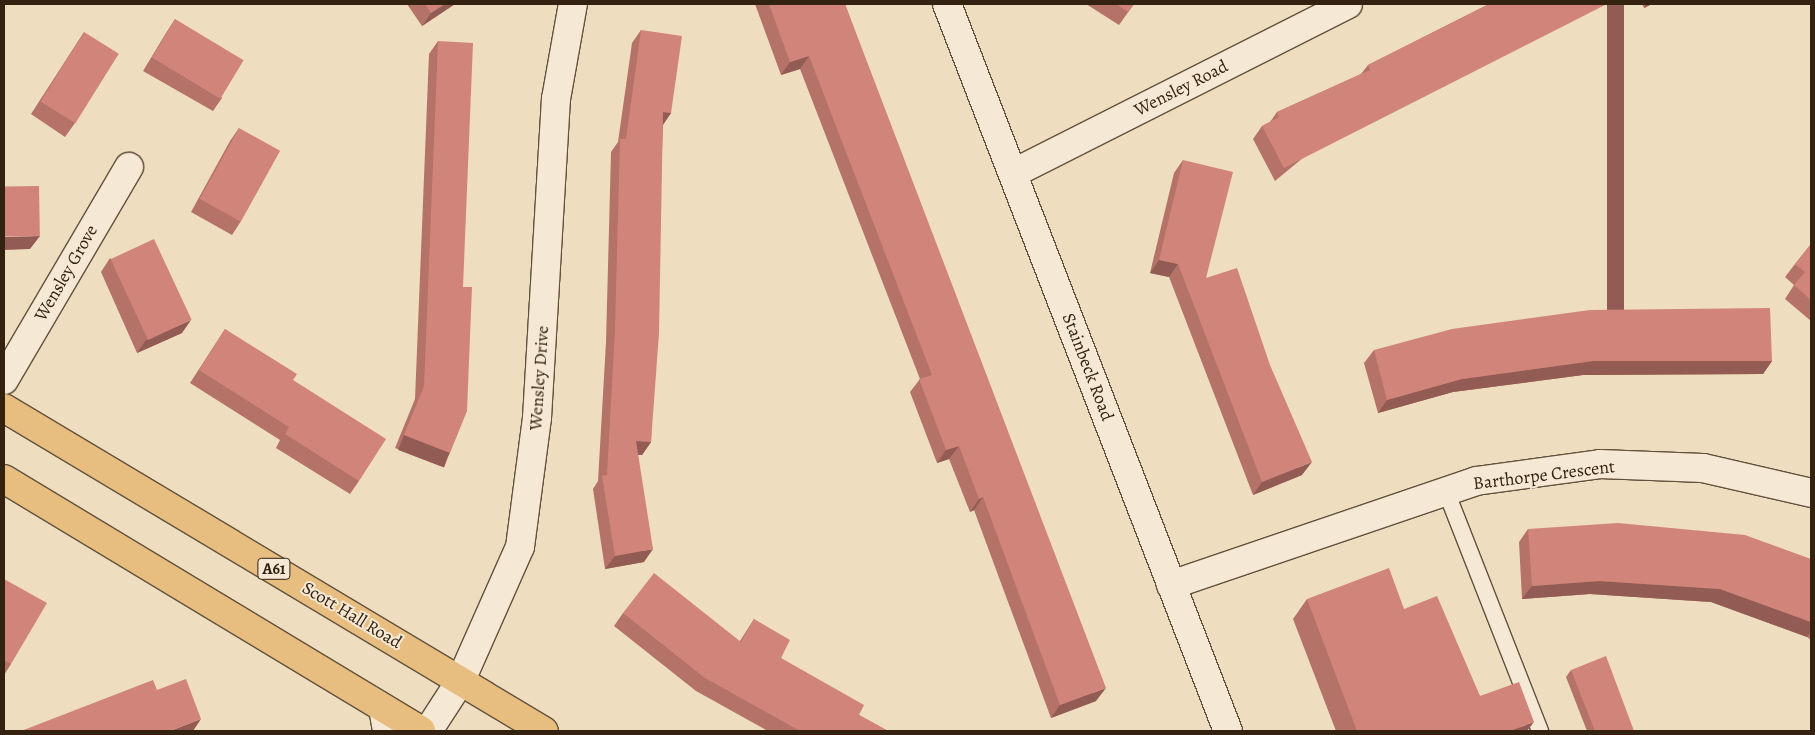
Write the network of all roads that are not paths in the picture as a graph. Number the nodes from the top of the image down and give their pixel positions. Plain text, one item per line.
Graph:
1 (573, 4) edge
2 (947, 4) edge
3 (1348, 4) edge
4 (129, 167) dead end
5 (1014, 173) junction
6 (4, 380) edge
7 (4, 408) edge
8 (4, 479) edge
9 (1446, 491) junction
10 (1811, 494) edge
11 (1171, 585) junction
12 (461, 680) junction
13 (385, 720) edge
14 (421, 731) edge
15 (428, 731) edge
16 (544, 731) edge
17 (1228, 731) edge
18 (1540, 731) edge

1 - 12 street, Wensley Drive
2 - 5 street, Stainbeck Road
3 - 5 street, Wensley Road
4 - 6 street, Wensley Grove
5 - 11 street, Stainbeck Road
7 - 12 highway, Scott Hall Road / A61
8 - 13 highway
9 - 10 street, Barthorpe Crescent
9 - 11 street, Barthorpe Crescent
9 - 18 lane
11 - 17 street, Stainbeck Road
12 - 15 street, Wensley Drive
12 - 16 highway, Scott Hall Road / A61
13 - 14 highway

